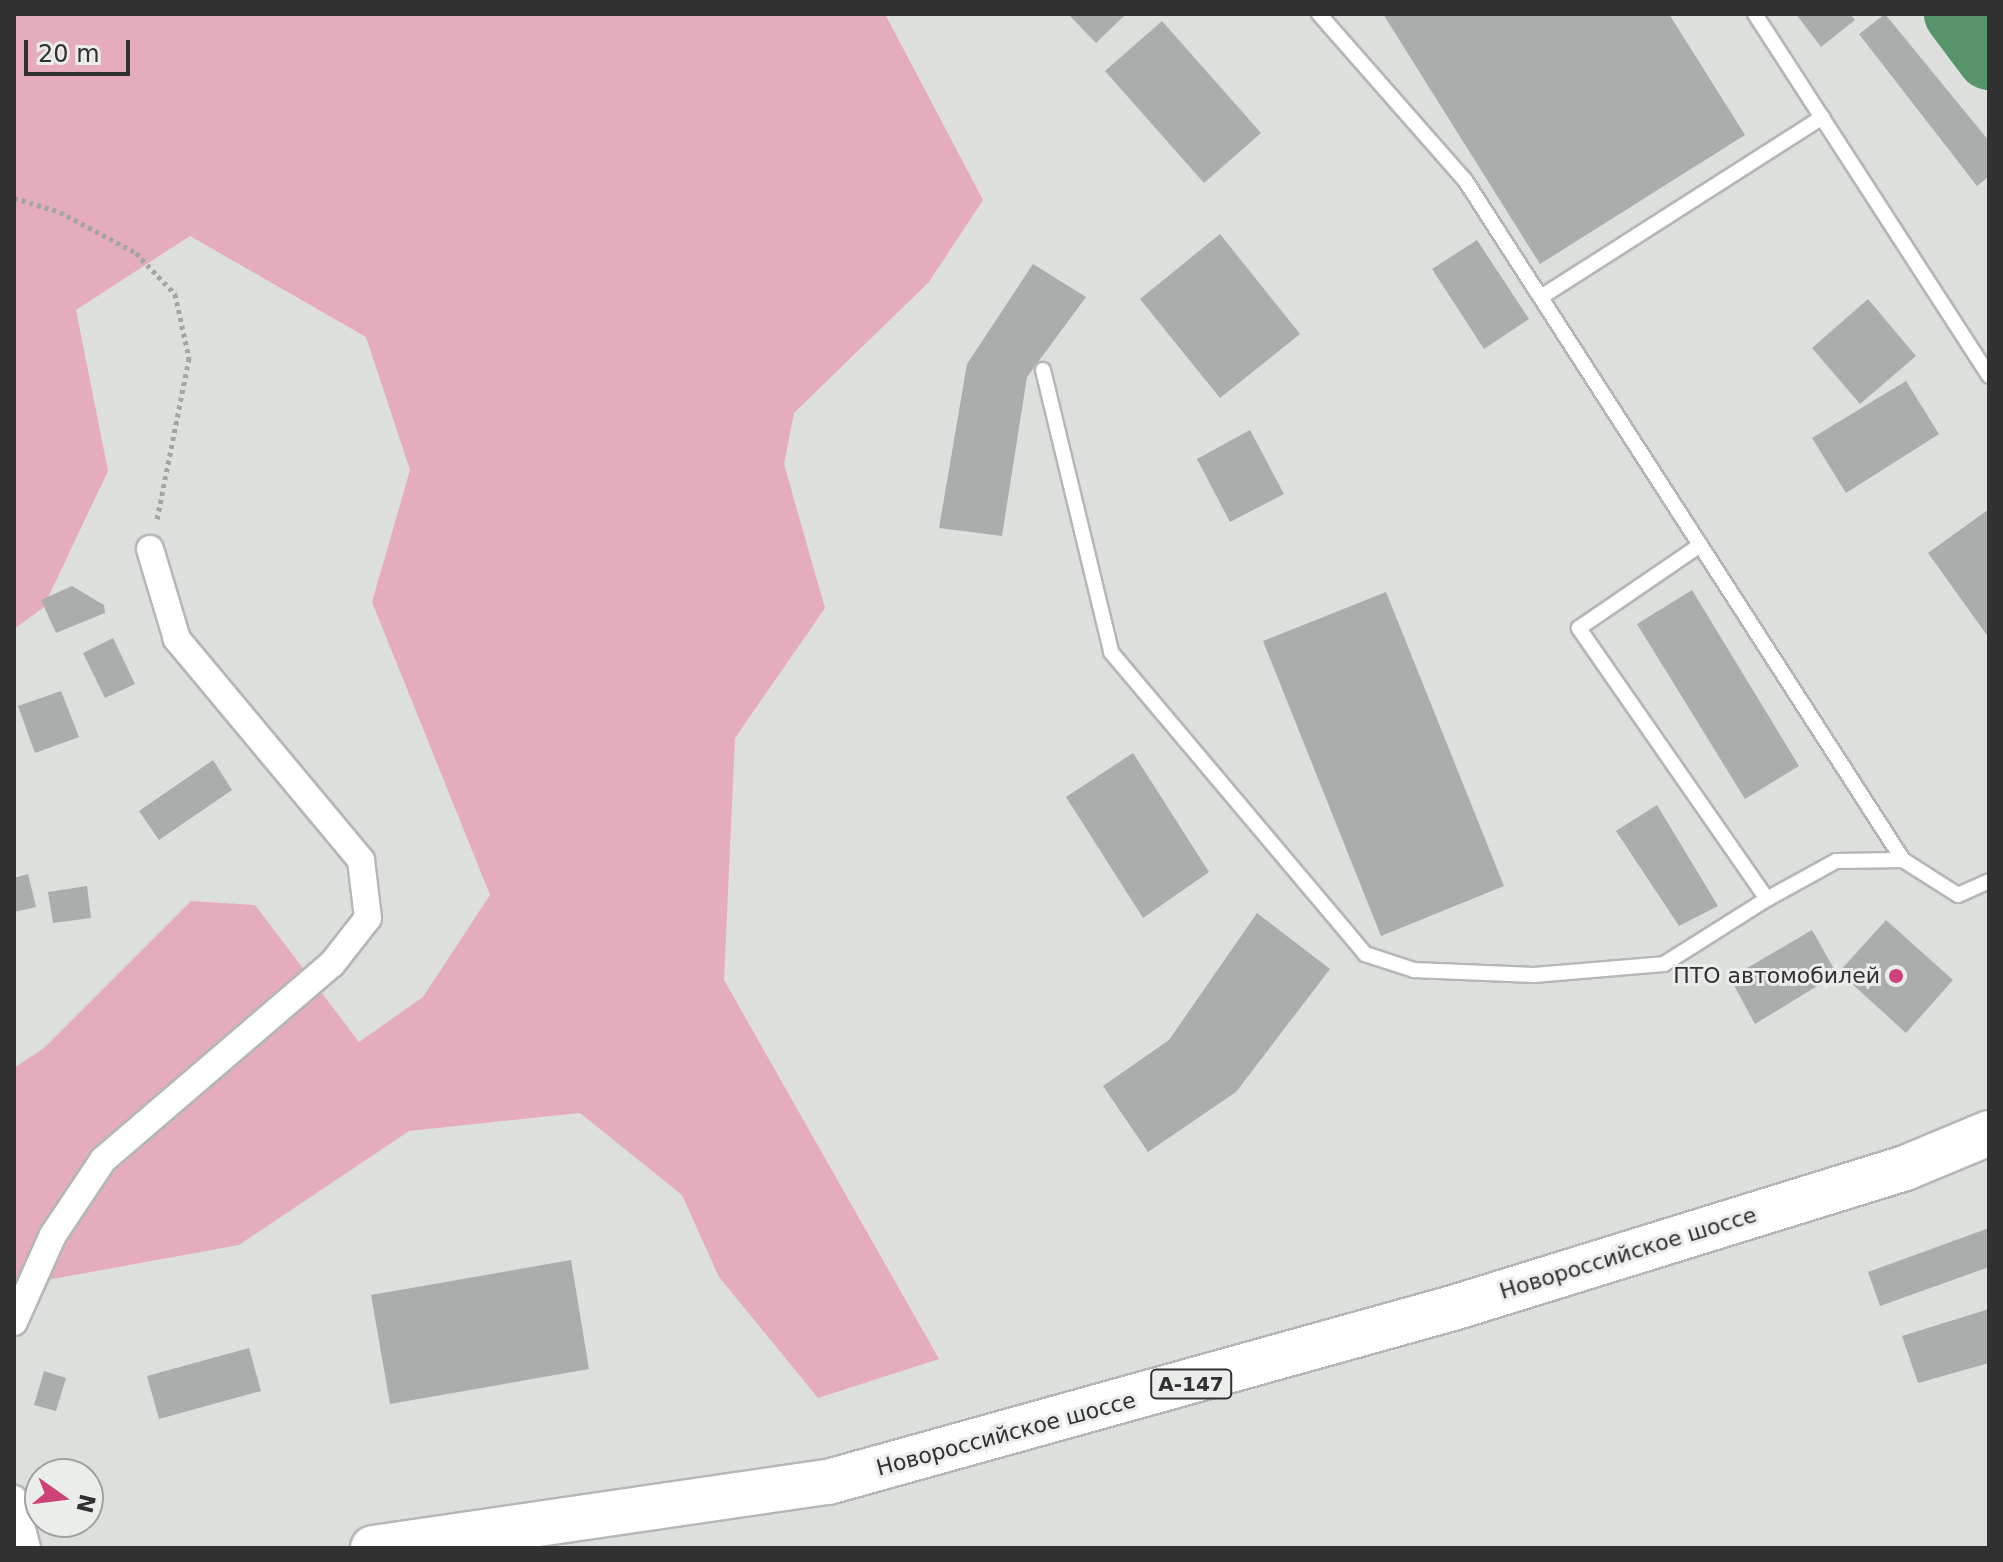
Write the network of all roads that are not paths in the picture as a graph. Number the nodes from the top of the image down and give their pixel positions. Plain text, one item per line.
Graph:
1 (1319, 14) edge
2 (1755, 14) edge
3 (1822, 117) junction
4 (1541, 297) junction
5 (1043, 370) dead end
6 (1989, 376) edge
7 (1700, 545) junction
8 (150, 549) road end
9 (1903, 860) junction
10 (1989, 881) edge
11 (1767, 899) junction
12 (1989, 1133) edge
13 (14, 1322) edge
14 (14, 1499) edge
15 (27, 1548) edge
16 (373, 1548) edge

1 - 4 lane
2 - 3 lane
3 - 4 lane
3 - 6 lane
4 - 7 lane
5 - 11 lane
7 - 9 lane
7 - 11 lane
8 - 13 street
9 - 10 lane
9 - 11 lane
12 - 16 highway, Новороссийское шоссе / А-147
14 - 15 street

